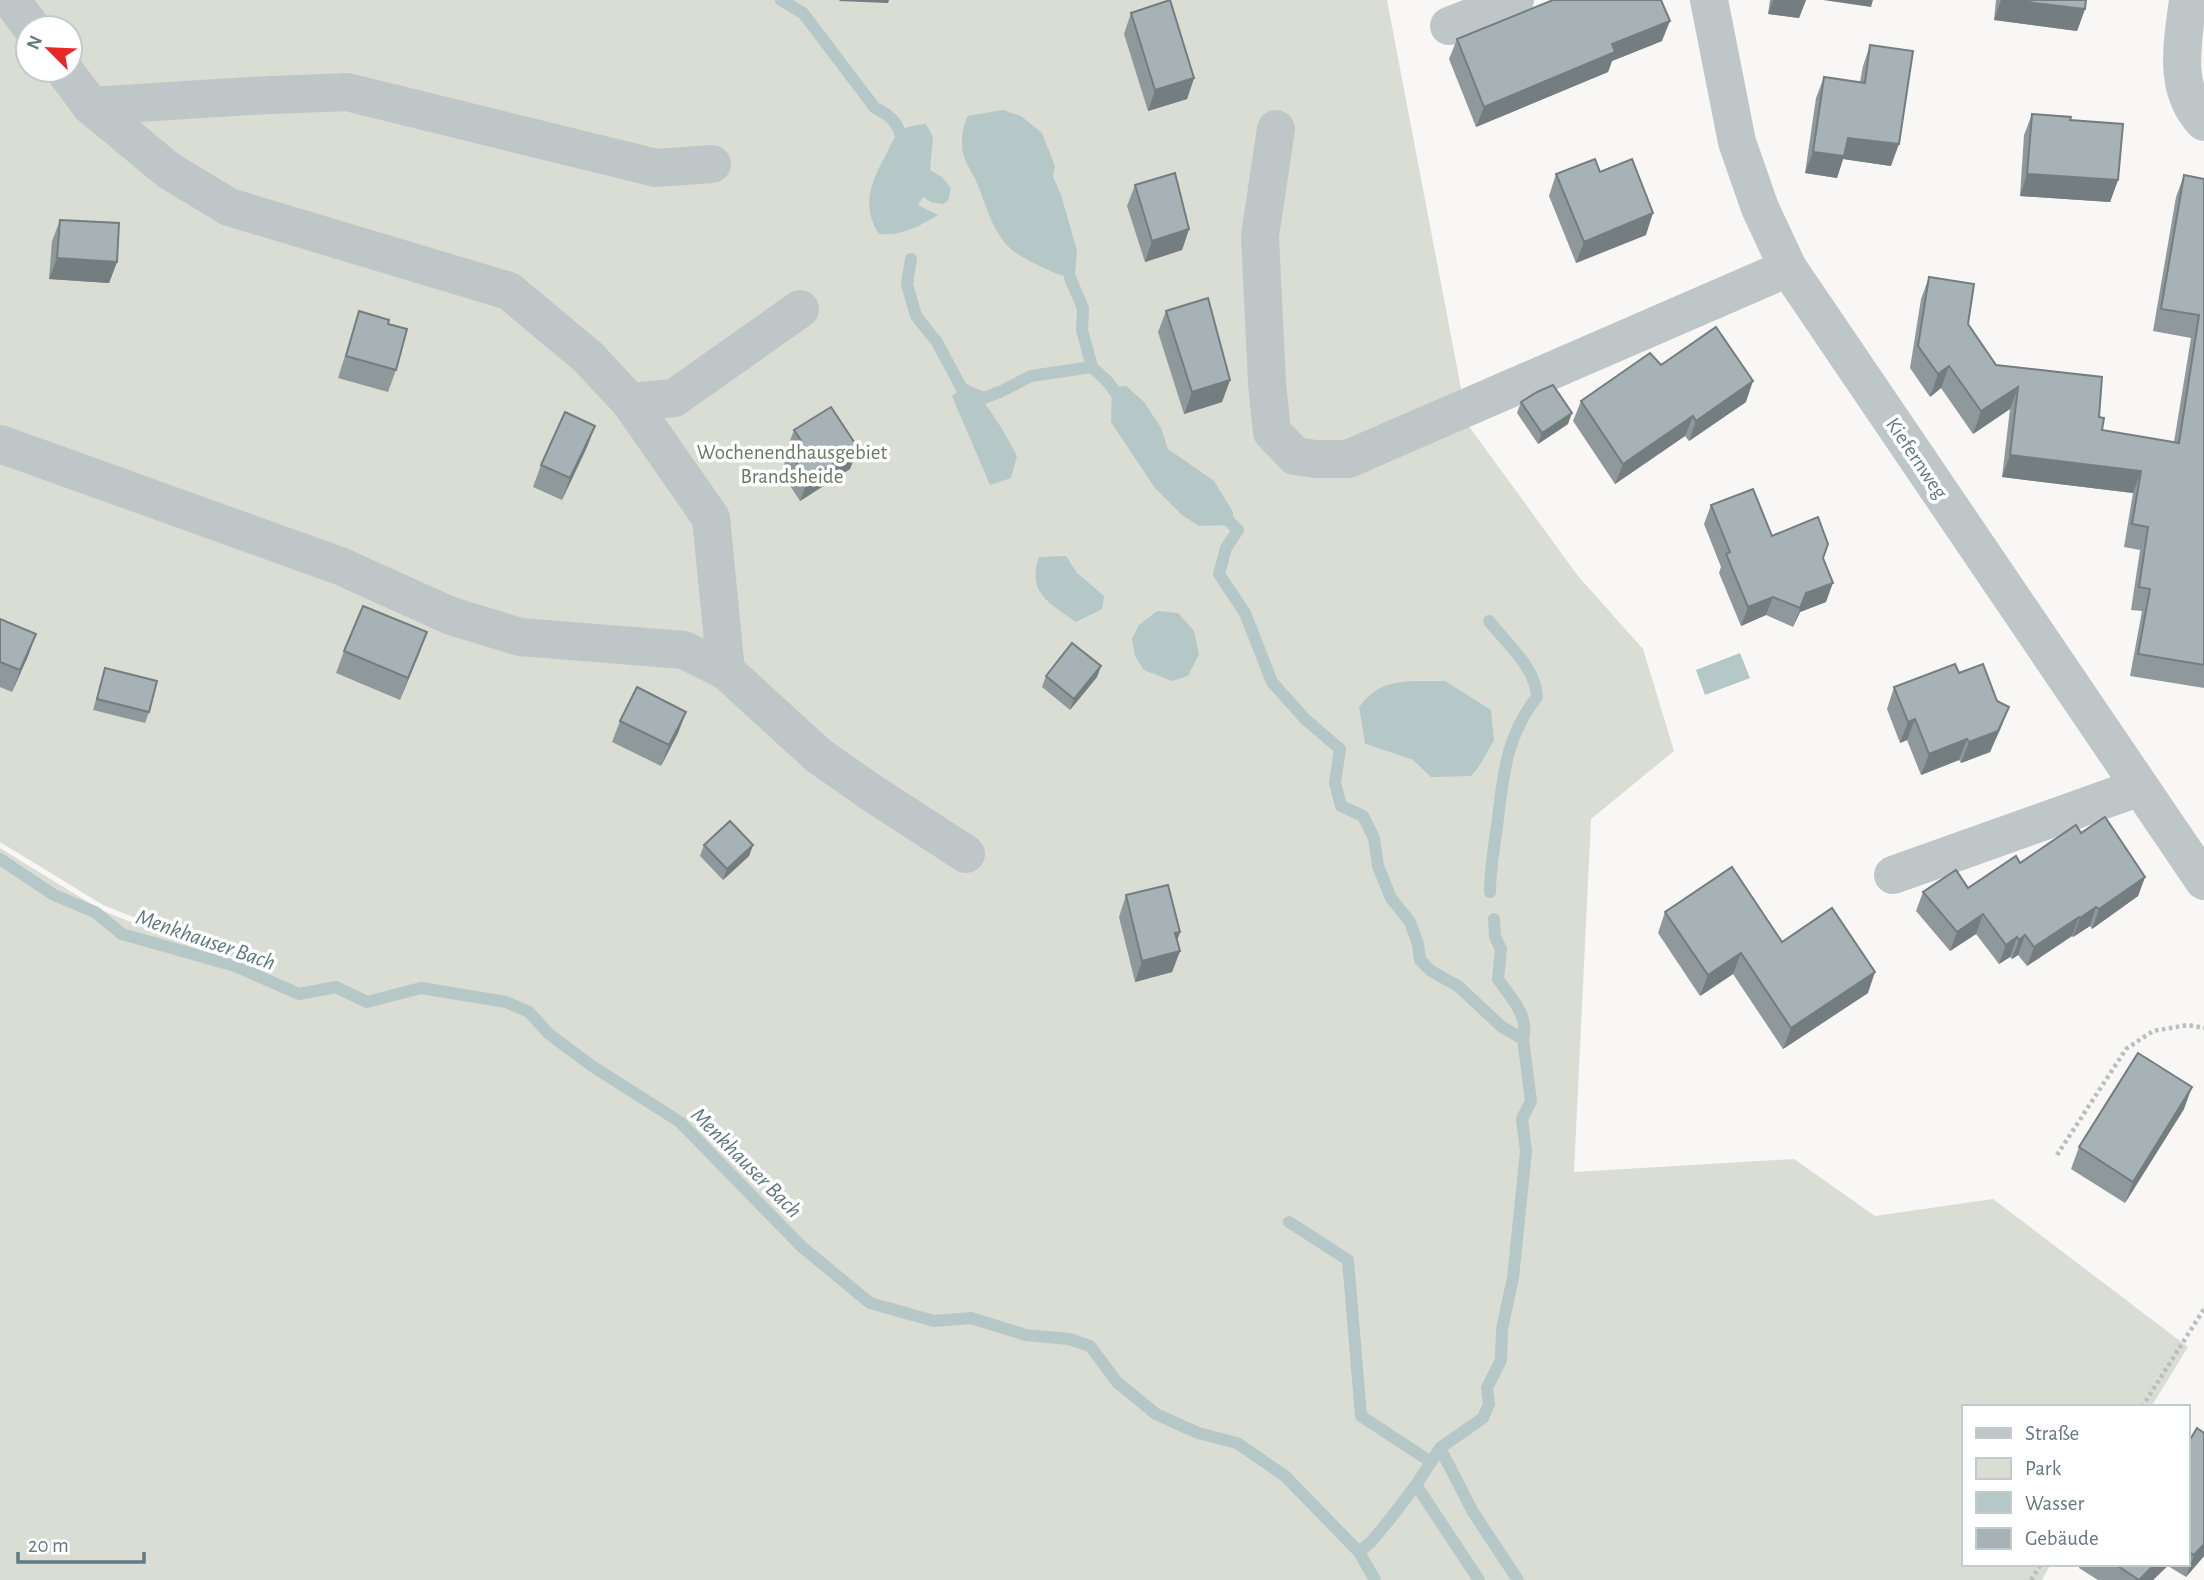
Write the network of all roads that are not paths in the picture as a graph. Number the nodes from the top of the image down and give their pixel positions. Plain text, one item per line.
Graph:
1 (1515, 0) edge
2 (1709, 0) edge
3 (2188, 0) edge
4 (1449, 26) dead end
5 (74, 84) edge
6 (91, 106) junction
7 (2204, 122) edge
8 (1276, 129) dead end
9 (712, 164) dead end
10 (1788, 268) junction
11 (800, 309) dead end
12 (630, 402) junction
13 (0, 444) edge
14 (726, 671) junction
15 (2140, 787) junction
16 (2192, 839) edge
17 (966, 854) dead end
18 (1893, 876) dead end
19 (2204, 881) edge

1 - 4 street
2 - 10 street, Kiefernweg
3 - 7 street
5 - 6 street
6 - 9 street
6 - 12 street
8 - 10 street
10 - 15 street, Kiefernweg
11 - 12 street
12 - 14 street
13 - 14 street
14 - 17 street
15 - 16 street, Kiefernweg
15 - 18 street
16 - 19 street, Kiefernweg

